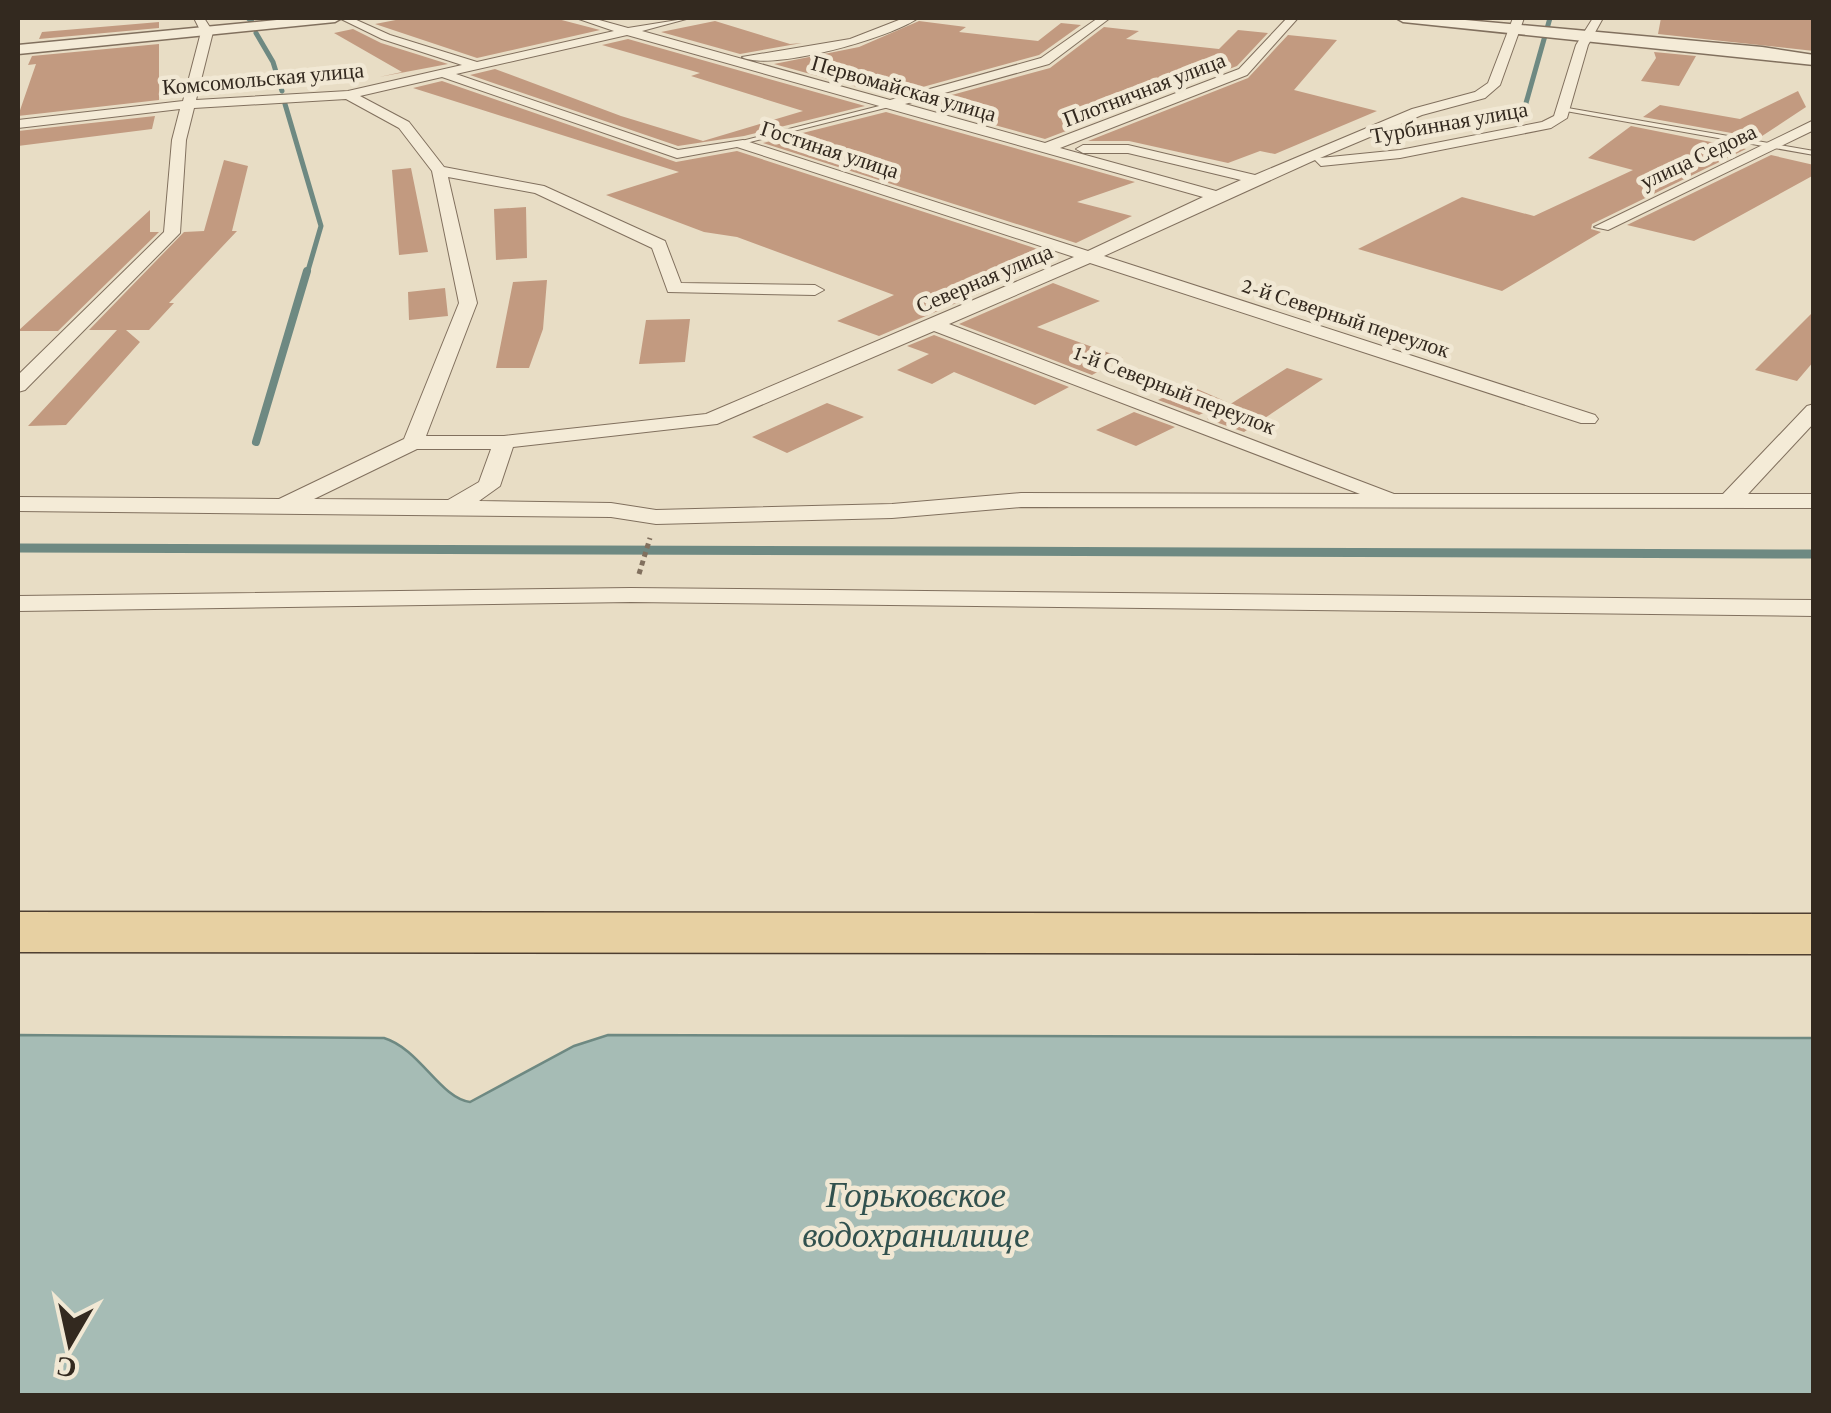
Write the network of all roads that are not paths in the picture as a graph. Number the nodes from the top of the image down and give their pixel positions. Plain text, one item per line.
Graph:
1 (335, 18) edge
2 (344, 18) edge
3 (581, 18) edge
4 (684, 18) edge
5 (912, 18) edge
6 (1105, 18) edge
7 (1293, 18) edge
8 (1404, 18) edge
9 (1598, 18) edge
10 (203, 25) edge
11 (1521, 25) edge
12 (627, 30) junction
13 (1590, 34) junction
14 (18, 50) edge
15 (726, 58) junction
16 (1814, 60) edge
17 (474, 65) junction
18 (441, 73) junction
19 (348, 95) junction
20 (190, 104) junction
21 (891, 104) junction
22 (1562, 109) junction
23 (18, 124) edge
24 (1814, 124) edge
25 (738, 143) junction
26 (1775, 145) junction
27 (1046, 148) junction
28 (1814, 153) edge
29 (1295, 164) junction
30 (439, 170) junction
31 (1258, 180) junction
32 (1217, 196) junction
33 (1602, 227) dead end
34 (1089, 257) junction
35 (815, 290) dead end
36 (933, 324) junction
37 (18, 386) edge
38 (1814, 410) edge
39 (1588, 419) dead end
40 (504, 442) junction
41 (413, 443) junction
42 (1400, 501) junction
43 (1728, 501) junction
44 (1814, 501) edge
45 (18, 504) edge
46 (280, 507) junction
47 (452, 508) junction
48 (18, 604) edge
49 (1814, 608) edge
50 (18, 932) edge
51 (1814, 934) edge

1 - 10 street
2 - 17 street
3 - 12 street, Первомайская улица
4 - 12 street, Комсомольская улица
5 - 15 street
6 - 21 street
7 - 27 street, Плотничная улица
8 - 11 street
9 - 13 street, Турбинная улица
10 - 14 street
10 - 20 street
11 - 13 street
11 - 29 street, Северная улица
12 - 15 street, Первомайская улица
12 - 17 street, Комсомольская улица
13 - 16 street
13 - 22 street, Турбинная улица
15 - 21 street, Первомайская улица
17 - 18 street, Комсомольская улица
18 - 19 street, Комсомольская улица
18 - 25 street, Гостиная улица
19 - 20 street, Комсомольская улица
19 - 30 street
20 - 23 street, Комсомольская улица
20 - 37 street
21 - 25 lane
21 - 27 street, Первомайская улица
22 - 26 lane
22 - 29 street, Турбинная улица
24 - 26 street, улица Седова
25 - 34 street, Гостиная улица
26 - 28 lane
26 - 33 street, улица Седова
27 - 31 street
27 - 32 street, Первомайская улица
29 - 31 street, Северная улица
30 - 35 street
30 - 41 street
31 - 32 street, Северная улица
32 - 34 street, Северная улица
34 - 36 street, Северная улица
34 - 39 street, 2-й Северный переулок
36 - 40 street, Северная улица
36 - 42 street, 1-й Северный переулок
38 - 43 street
40 - 41 street, Северная улица
40 - 47 street
41 - 46 street
42 - 43 street
42 - 47 street
43 - 44 street
45 - 46 street
46 - 47 street
48 - 49 street
50 - 51 main road

